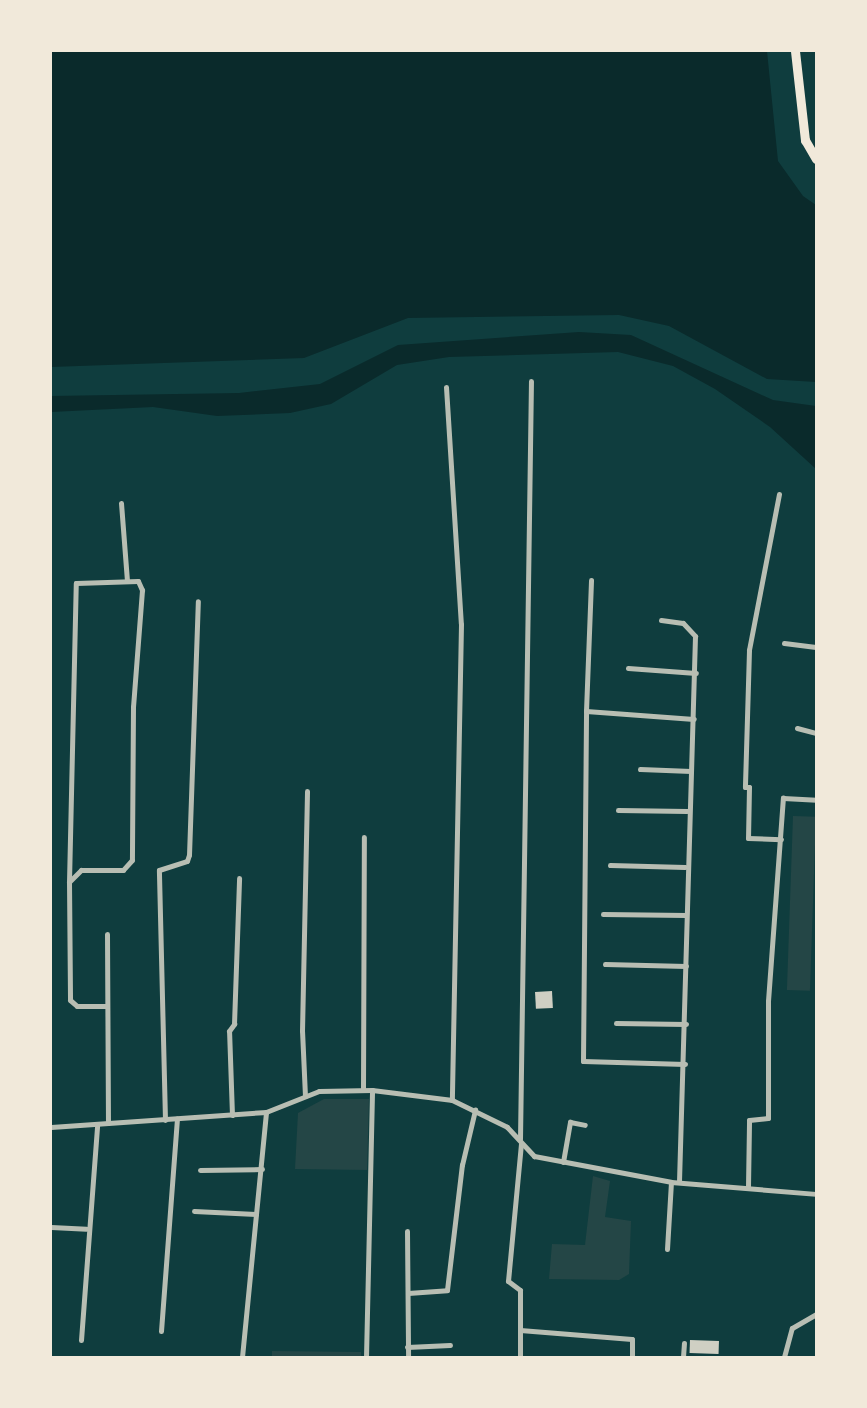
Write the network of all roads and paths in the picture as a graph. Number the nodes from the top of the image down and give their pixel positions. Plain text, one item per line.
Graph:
1 (795, 51) edge
2 (816, 159) edge
3 (531, 381) dead end
4 (446, 387) dead end
5 (779, 494) dead end
6 (121, 503) dead end
7 (591, 580) dead end
8 (127, 581) junction
9 (198, 601) dead end
10 (662, 620) dead end
11 (784, 643) dead end
12 (816, 647) edge
13 (628, 668) dead end
14 (696, 673) junction
15 (586, 711) junction
16 (694, 719) junction
17 (797, 728) dead end
18 (816, 733) edge
19 (640, 769) dead end
20 (691, 771) junction
21 (307, 791) dead end
22 (816, 800) edge
23 (618, 810) dead end
24 (687, 811) junction
25 (364, 837) dead end
26 (781, 839) junction
27 (611, 865) dead end
28 (685, 867) junction
29 (239, 878) dead end
30 (69, 882) junction
31 (603, 914) dead end
32 (686, 915) junction
33 (107, 934) dead end
34 (605, 964) dead end
35 (686, 966) junction
36 (105, 1006) junction
37 (616, 1023) dead end
38 (686, 1024) junction
39 (685, 1064) junction
40 (363, 1090) junction
41 (372, 1090) junction
42 (305, 1096) junction
43 (452, 1100) junction
44 (475, 1110) junction
45 (266, 1112) junction
46 (232, 1115) junction
47 (177, 1119) junction
48 (165, 1120) junction
49 (108, 1123) junction
50 (97, 1125) junction
51 (585, 1125) dead end
52 (51, 1127) edge
53 (521, 1142) junction
54 (563, 1162) junction
55 (262, 1169) junction
56 (200, 1170) dead end
57 (671, 1182) junction
58 (679, 1182) junction
59 (748, 1187) junction
60 (816, 1194) edge
61 (194, 1211) dead end
62 (256, 1214) junction
63 (51, 1227) edge
64 (86, 1229) junction
65 (407, 1231) dead end
66 (667, 1249) dead end
67 (408, 1293) junction
68 (816, 1314) edge
69 (520, 1330) junction
70 (160, 1331) dead end
71 (81, 1340) dead end
72 (684, 1343) dead end
73 (450, 1345) dead end
74 (407, 1347) junction
75 (242, 1357) edge
76 (366, 1357) edge
77 (408, 1357) edge
78 (520, 1357) edge
79 (632, 1357) edge
80 (683, 1357) edge
81 (784, 1357) edge

1 - 2 main road
3 - 53 street
4 - 43 street
5 - 26 street
6 - 8 street
7 - 15 street
8 - 30 street
8 - 30 street
9 - 48 street
10 - 14 street
11 - 12 street
13 - 14 street
14 - 16 street
15 - 16 street
15 - 39 street
16 - 20 street
17 - 18 street
19 - 20 street
20 - 24 street
21 - 42 street
22 - 26 street
23 - 24 street
24 - 28 street
25 - 40 street
26 - 59 street
27 - 28 street
28 - 32 street
29 - 46 street
30 - 36 street
31 - 32 street
32 - 35 street
33 - 36 street
34 - 35 street
35 - 38 street
36 - 49 street
37 - 38 street
38 - 39 street
39 - 58 street
40 - 41 street
40 - 42 street
41 - 43 street
41 - 76 street
42 - 45 street
43 - 44 street
44 - 53 street
44 - 67 street
45 - 46 street
45 - 55 street
46 - 47 street
47 - 48 street
47 - 70 street
48 - 49 street
49 - 50 street
50 - 52 street
50 - 64 street
51 - 54 street
53 - 54 street
53 - 69 street
54 - 57 street
55 - 56 street
55 - 62 street
57 - 58 street
57 - 66 street
58 - 59 street
59 - 60 street
61 - 62 street
62 - 75 street
63 - 64 street
64 - 71 street
65 - 67 street
67 - 74 street
68 - 81 street
69 - 78 street
69 - 79 street
72 - 80 street
73 - 74 street
74 - 77 street

